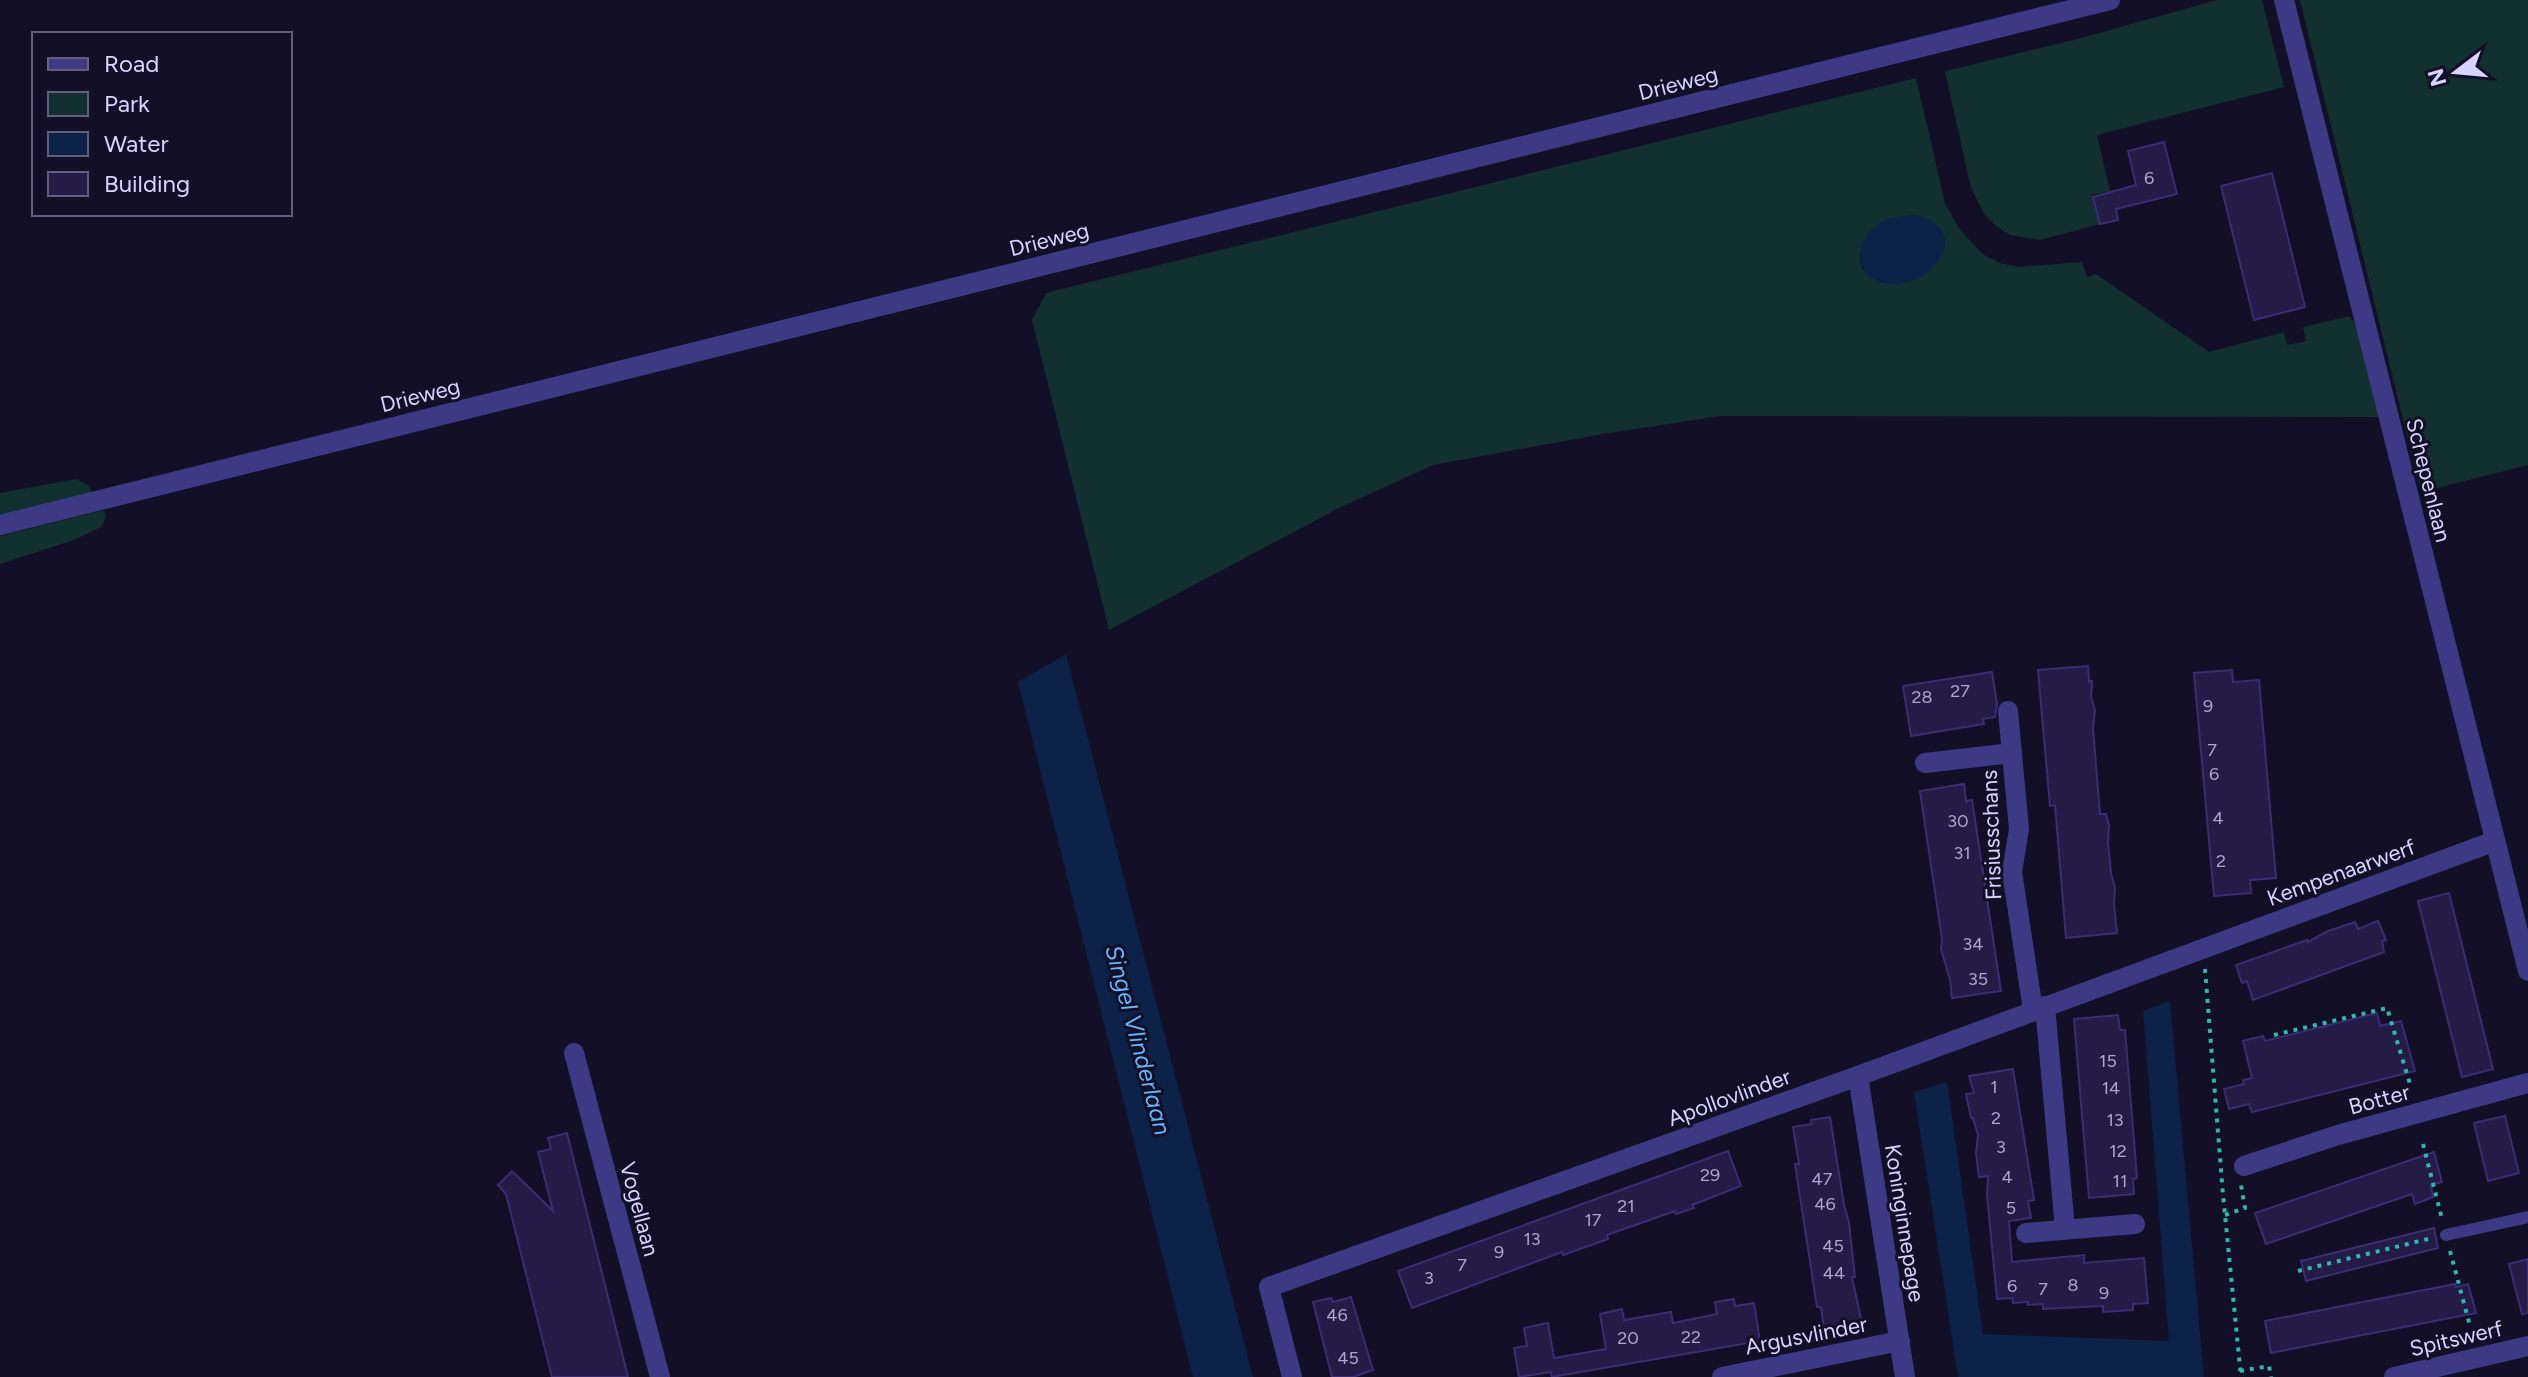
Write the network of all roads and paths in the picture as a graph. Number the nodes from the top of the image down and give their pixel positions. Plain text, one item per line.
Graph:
1 (2110, 0) edge
2 (2284, 0) edge
3 (0, 525) edge
4 (2008, 711) dead end
5 (2012, 753) junction
6 (1925, 763) dead end
7 (2495, 841) junction
8 (2203, 949) joint
9 (2528, 971) edge
10 (2039, 1008) junction
11 (2274, 1035) dead end
12 (574, 1053) dead end
13 (1858, 1076) junction
14 (2528, 1083) edge
15 (2410, 1084) dead end
16 (2244, 1166) joint
17 (2225, 1215) dead end
18 (2528, 1217) edge
19 (2135, 1224) dead end
20 (2065, 1229) junction
21 (2026, 1233) dead end
22 (2446, 1235) joint
23 (2298, 1271) dead end
24 (1900, 1341) junction
25 (2528, 1346) edge
26 (2240, 1371) dead end
27 (660, 1377) edge
28 (1292, 1377) edge
29 (1722, 1377) edge
30 (1905, 1377) edge
31 (2271, 1377) edge
32 (2394, 1377) edge

1 - 3 street, Drieweg
2 - 7 street, Schepenlaan
4 - 5 street, Frisiusschans
5 - 6 street, Frisiusschans
5 - 10 street, Frisiusschans
7 - 8 street, Kempenaarwerf
7 - 9 street, Schepenlaan
8 - 10 street, Apollovlinder
10 - 13 street, Apollovlinder
10 - 20 street, Frisiusschans
11 - 15 path
12 - 27 street, Vogellaan
13 - 24 street, Koninginnepage
13 - 28 street, Apollovlinder
14 - 16 street, Botter
16 - 17 path
18 - 22 lane
19 - 20 street
20 - 21 street
22 - 23 path
24 - 29 street, Argusvlinder
24 - 30 street, Koninginnepage
25 - 32 street, Spitswerf
26 - 31 path

